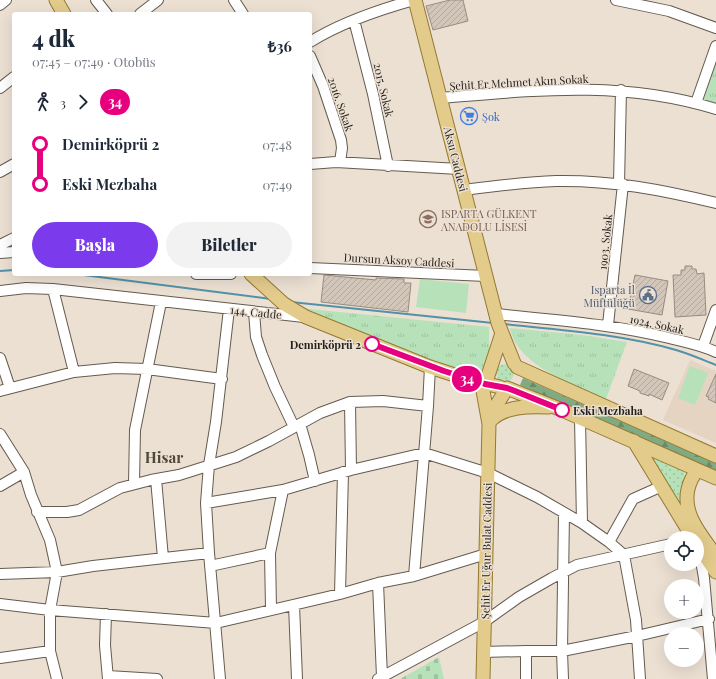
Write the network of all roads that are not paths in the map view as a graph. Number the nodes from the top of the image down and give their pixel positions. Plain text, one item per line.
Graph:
1 (6, 0) edge
2 (56, 0) edge
3 (96, 0) edge
4 (158, 0) edge
5 (234, 0) edge
6 (415, 0) edge
7 (616, 0) edge
8 (0, 5) edge
9 (63, 12) edge
10 (105, 12) edge
11 (143, 12) edge
12 (242, 12) edge
13 (354, 20) junction
14 (716, 28) edge
15 (312, 41) edge
16 (716, 46) edge
17 (312, 61) edge
18 (12, 79) edge
19 (0, 88) edge
20 (620, 90) junction
21 (441, 98) junction
22 (696, 103) junction
23 (716, 109) edge
24 (340, 162) junction
25 (312, 164) edge
26 (12, 165) edge
27 (388, 166) junction
28 (459, 169) junction
29 (0, 172) edge
30 (621, 184) junction
31 (464, 190) junction
32 (716, 204) edge
33 (12, 239) edge
34 (0, 245) edge
35 (12, 252) edge
36 (0, 253) edge
37 (312, 268) edge
38 (486, 276) junction
39 (254, 277) edge
40 (53, 289) junction
41 (0, 290) edge
42 (162, 302) junction
43 (230, 309) junction
44 (716, 310) edge
45 (254, 312) junction
46 (496, 314) junction
47 (306, 317) junction
48 (608, 326) junction
49 (502, 333) junction
50 (703, 346) junction
51 (716, 352) edge
52 (0, 358) edge
53 (516, 365) junction
54 (430, 366) junction
55 (147, 369) junction
56 (490, 369) junction
57 (74, 372) junction
58 (222, 379) junction
59 (552, 383) junction
60 (485, 384) junction
61 (10, 388) junction
62 (503, 388) junction
63 (0, 391) edge
64 (350, 402) junction
65 (428, 406) junction
66 (562, 410) junction
67 (580, 418) junction
68 (490, 422) junction
69 (297, 425) junction
70 (0, 434) edge
71 (634, 442) junction
72 (424, 453) junction
73 (716, 456) edge
74 (209, 465) junction
75 (698, 470) junction
76 (347, 471) junction
77 (24, 472) junction
78 (488, 473) junction
79 (716, 478) edge
80 (156, 479) junction
81 (315, 481) junction
82 (134, 484) junction
83 (0, 486) edge
84 (662, 486) junction
85 (282, 490) junction
86 (206, 503) junction
87 (38, 512) junction
88 (564, 513) junction
89 (582, 523) junction
90 (690, 531) edge
91 (693, 531) edge
92 (609, 542) junction
93 (664, 546) edge
94 (704, 546) edge
95 (209, 553) junction
96 (270, 553) junction
97 (486, 554) junction
98 (624, 555) junction
99 (704, 556) edge
100 (716, 556) edge
101 (163, 558) junction
102 (210, 566) junction
103 (57, 572) junction
104 (563, 572) junction
105 (713, 572) edge
106 (0, 574) edge
107 (414, 576) junction
108 (378, 583) junction
109 (340, 594) junction
110 (0, 604) edge
111 (294, 605) junction
112 (50, 610) junction
113 (271, 610) junction
114 (106, 614) junction
115 (709, 619) junction
116 (484, 622) junction
117 (216, 623) junction
118 (637, 636) junction
119 (50, 651) junction
120 (526, 651) junction
121 (562, 651) junction
122 (483, 652) junction
123 (0, 658) edge
124 (108, 678) edge
125 (380, 678) edge
126 (57, 679) edge
127 (157, 679) edge
128 (220, 679) edge
129 (297, 679) edge
130 (483, 679) edge
131 (526, 679) edge
132 (563, 679) edge
133 (640, 679) edge
134 (713, 679) edge

1 - 8 street
2 - 9 main road
3 - 10 street
4 - 11 street
5 - 12 street
6 - 13 street
6 - 21 main road, Aksu Caddesi
7 - 14 street
13 - 15 street
13 - 27 street, 2015. Sokak
16 - 22 street
17 - 24 street, 2016. Sokak
18 - 19 street
20 - 21 street, Şehit Er Mehmet Akın Sokak
20 - 22 street, Şehit Er Mehmet Akın Sokak
20 - 30 street, 1903. Sokak
21 - 28 main road, Aksu Caddesi
22 - 23 street, Şehit Er Mehmet Akın Sokak
24 - 25 street
24 - 27 street
26 - 29 street
27 - 28 street
28 - 31 main road, Aksu Caddesi
30 - 31 street
30 - 32 street
30 - 48 street, 1903. Sokak
31 - 38 main road, Aksu Caddesi
33 - 34 street
35 - 36 street
37 - 38 street, Dursun Aksoy Caddesi
38 - 46 main road, Aksu Caddesi
39 - 47 main road
40 - 41 street, 144. Cadde
40 - 42 street, 144. Cadde
40 - 57 street
42 - 43 street, 144. Cadde
42 - 55 street
43 - 45 street, 144. Cadde
43 - 58 street
44 - 50 street
45 - 47 street, 144. Cadde
45 - 69 street
46 - 48 street, 1924. Sokak
46 - 49 main road, Aksu Caddesi
47 - 54 main road, 144. Cadde
48 - 50 street, 1924. Sokak
49 - 53 main road, Aksu Caddesi
49 - 56 main road, Şehit Er Uğur Bulat Caddesi
49 - 59 main road
50 - 51 street, 1924. Sokak
52 - 61 street
53 - 56 main road
53 - 59 main road
53 - 62 main road
54 - 60 main road, 144. Cadde
54 - 65 street
55 - 57 street
55 - 58 street
55 - 82 street
56 - 60 main road, Şehit Er Uğur Bulat Caddesi
56 - 62 main road
57 - 61 street
58 - 74 street
59 - 73 main road
60 - 62 main road, 144. Cadde
60 - 68 main road, Şehit Er Uğur Bulat Caddesi
61 - 63 street
62 - 66 main road, 144. Cadde
62 - 68 main road, Şehit Er Uğur Bulat Caddesi
64 - 65 street
64 - 69 street
64 - 76 street
65 - 72 street
66 - 67 main road
66 - 68 main road
67 - 71 main road
67 - 89 street
68 - 78 main road, Şehit Er Uğur Bulat Caddesi
69 - 74 street
69 - 81 street
70 - 77 street
71 - 75 main road
71 - 84 main road
72 - 76 street
72 - 78 street
72 - 107 street
74 - 80 street
74 - 86 street
75 - 79 main road
75 - 91 main road
76 - 81 street
76 - 109 street
77 - 83 street
77 - 87 street
78 - 88 street
78 - 97 main road, Şehit Er Uğur Bulat Caddesi
80 - 82 street
80 - 101 street
81 - 85 street
82 - 87 street
84 - 90 main road
84 - 92 street
85 - 86 street
85 - 96 street
86 - 95 street
87 - 103 street
88 - 89 street
88 - 104 street
89 - 92 street
92 - 98 street
93 - 98 street
94 - 100 main road
95 - 101 street
95 - 102 street
96 - 102 street
96 - 113 street
97 - 107 street
97 - 116 main road, Şehit Er Uğur Bulat Caddesi
98 - 104 street
98 - 118 street
99 - 105 main road
101 - 103 street
102 - 117 street
103 - 106 street
103 - 112 street
104 - 116 street
104 - 121 street
105 - 115 street
107 - 108 street
108 - 109 street
108 - 125 street
109 - 111 street
110 - 112 street
111 - 113 street
111 - 129 street
112 - 114 street
112 - 119 street
113 - 117 street
114 - 117 street
114 - 124 street
115 - 118 street
115 - 134 street
116 - 122 main road, Şehit Er Uğur Bulat Caddesi
116 - 125 street
117 - 128 street
118 - 121 street
118 - 133 street
119 - 123 street
119 - 126 street
120 - 121 street
120 - 122 street
120 - 131 street
121 - 132 street
122 - 130 main road, Şehit Er Uğur Bulat Caddesi
124 - 127 street

